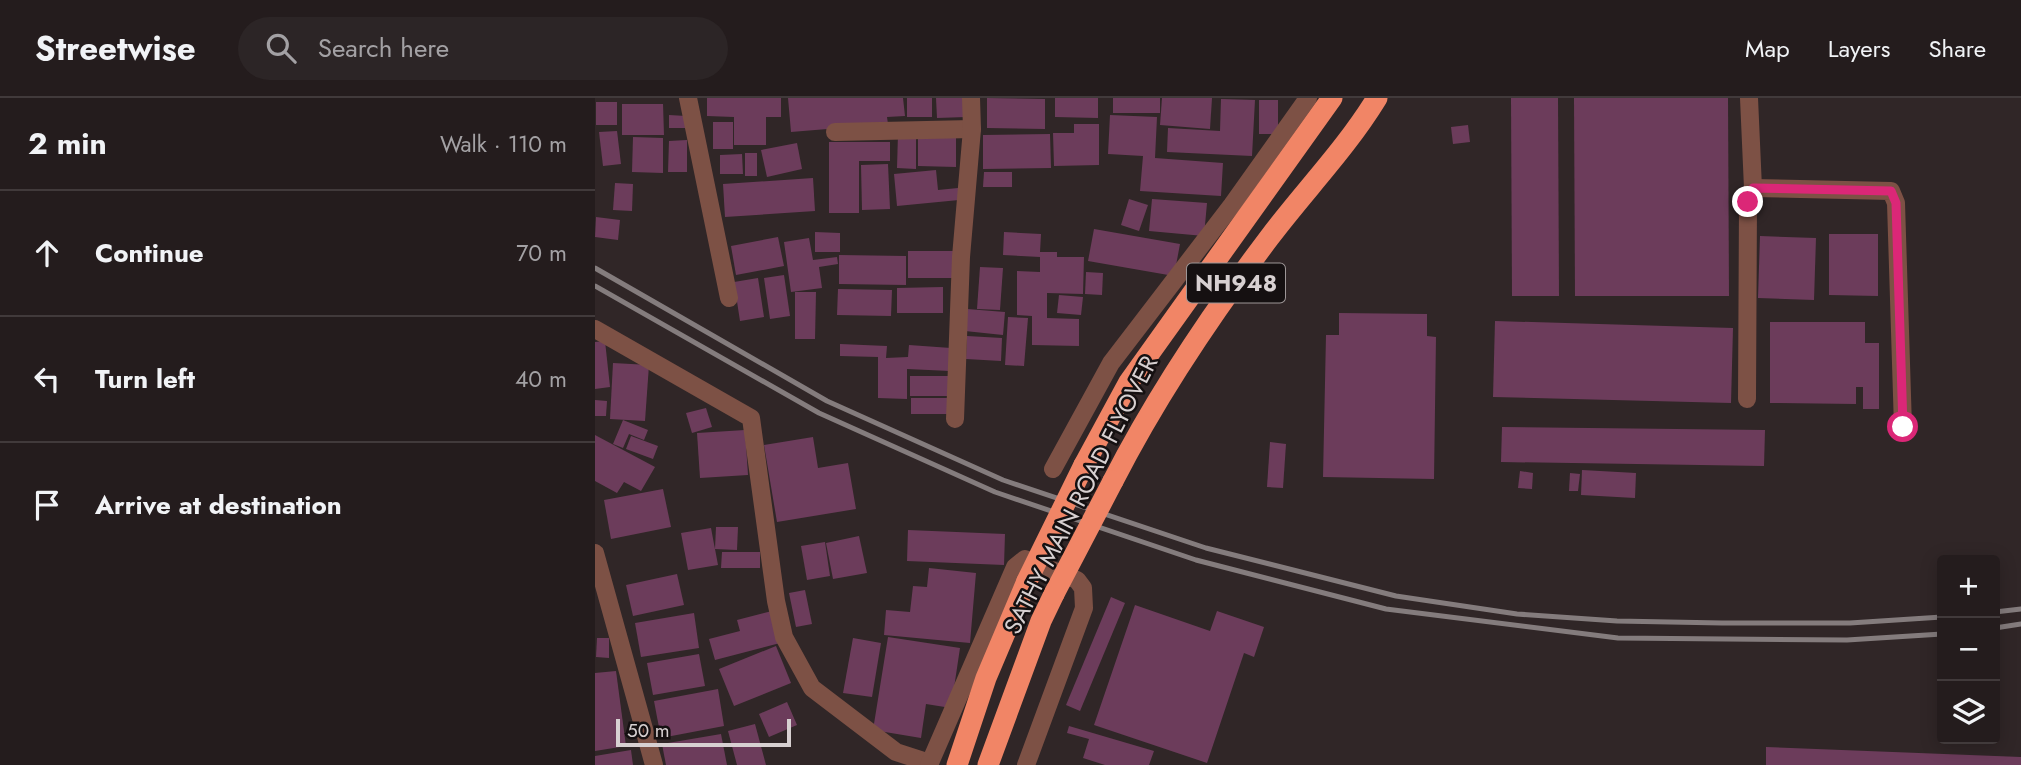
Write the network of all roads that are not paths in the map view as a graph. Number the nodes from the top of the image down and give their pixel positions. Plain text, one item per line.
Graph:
1 (688, 98) edge
2 (971, 98) edge
3 (1308, 98) edge
4 (1332, 98) edge
5 (1377, 98) edge
6 (1749, 98) edge
7 (972, 129) junction
8 (835, 132) dead end
9 (1753, 188) junction
10 (729, 298) dead end
11 (595, 329) edge
12 (1747, 399) dead end
13 (954, 419) dead end
14 (1903, 427) dead end
15 (1053, 469) dead end
16 (595, 553) edge
17 (930, 764) edge
18 (654, 765) edge
19 (957, 765) edge
20 (988, 765) edge
21 (1026, 765) edge

1 - 10 street
2 - 7 street
3 - 15 street
4 - 19 highway, SATHY MAIN ROAD FLYOVER / NH948, bridge
5 - 20 highway, SATHY MAIN ROAD FLYOVER / NH948, bridge
6 - 9 street
7 - 8 street
7 - 13 street
9 - 12 street
9 - 14 street
11 - 17 street
16 - 18 street
17 - 21 street

